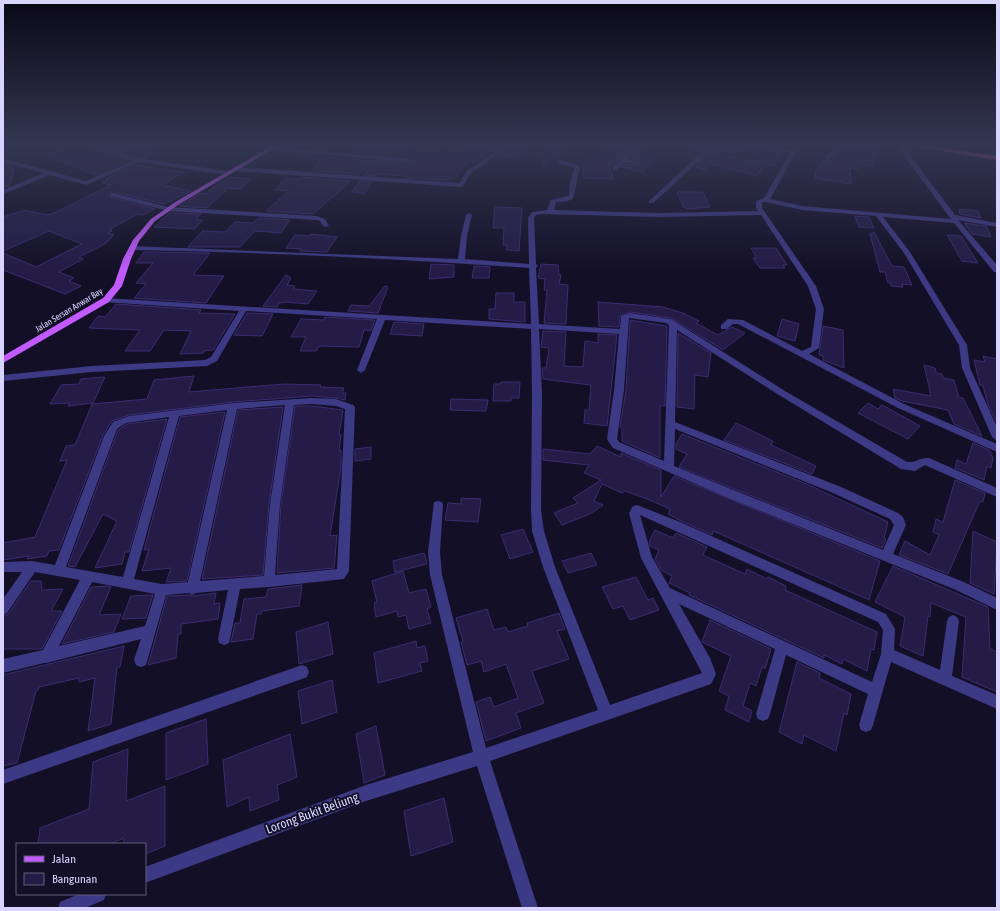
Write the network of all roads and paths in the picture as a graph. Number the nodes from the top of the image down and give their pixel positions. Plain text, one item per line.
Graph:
1 (203, 189) edge
2 (572, 189) edge
3 (666, 189) edge
4 (772, 189) edge
5 (932, 189) edge
6 (113, 195) dead end
7 (766, 200) junction
8 (651, 202) dead end
9 (168, 209) junction
10 (550, 212) junction
11 (763, 213) junction
12 (878, 214) junction
13 (469, 215) dead end
14 (955, 219) junction
15 (997, 225) edge
16 (326, 226) dead end
17 (131, 248) junction
18 (461, 261) junction
19 (534, 266) junction
20 (997, 270) edge
21 (106, 300) junction
22 (244, 308) junction
23 (382, 316) junction
24 (673, 325) junction
25 (534, 326) junction
26 (724, 327) dead end
27 (624, 332) junction
28 (802, 354) junction
29 (3, 360) edge
30 (361, 370) dead end
31 (3, 378) edge
32 (290, 402) junction
33 (233, 406) junction
34 (176, 414) junction
35 (670, 424) junction
36 (997, 437) edge
37 (997, 448) edge
38 (669, 467) junction
39 (997, 493) edge
40 (438, 505) dead end
41 (886, 556) junction
42 (32, 566) junction
43 (3, 567) edge
44 (59, 571) junction
45 (90, 576) junction
46 (269, 582) junction
47 (127, 583) junction
48 (235, 585) junction
49 (192, 588) junction
50 (162, 590) junction
51 (666, 592) junction
52 (997, 604) edge
53 (3, 609) edge
54 (953, 621) dead end
55 (149, 632) junction
56 (224, 639) dead end
57 (782, 646) junction
58 (886, 654) junction
59 (46, 657) junction
60 (141, 660) dead end
61 (3, 666) edge
62 (302, 672) dead end
63 (945, 679) junction
64 (877, 690) junction
65 (997, 702) edge
66 (606, 714) junction
67 (763, 714) dead end
68 (866, 725) dead end
69 (481, 757) junction
70 (3, 777) edge
71 (146, 875) edge
72 (96, 895) edge
73 (66, 908) edge
74 (530, 908) edge

1 - 9 main road, Jalan Sersan Anwar Bay
2 - 10 street
3 - 8 street
4 - 7 street
5 - 14 street
6 - 9 street
7 - 11 street
7 - 12 street
9 - 16 street
9 - 17 main road, Jalan Sersan Anwar Bay
10 - 11 street
10 - 19 street
11 - 28 street
12 - 14 street
12 - 36 street
13 - 18 street
14 - 15 street
14 - 20 street
17 - 18 street
17 - 21 main road, Jalan Sersan Anwar Bay
18 - 19 street
19 - 25 street
21 - 22 street
21 - 29 main road, Jalan Sersan Anwar Bay
22 - 23 street
22 - 31 street
23 - 25 street
23 - 30 street
24 - 27 street
24 - 35 street
24 - 39 street
25 - 27 street
25 - 66 street
26 - 28 street
27 - 38 street
28 - 37 street
32 - 33 street
32 - 46 street
32 - 46 street
33 - 34 street
33 - 49 street
34 - 44 street
34 - 47 street
35 - 38 street
35 - 41 street
38 - 41 street
40 - 69 street
41 - 52 street
42 - 43 street
42 - 44 street
42 - 53 street
44 - 45 street
45 - 47 street
45 - 59 street
46 - 48 street
47 - 50 street
48 - 49 street
48 - 56 street
49 - 50 street
50 - 55 street
51 - 57 street
51 - 58 street
51 - 66 street, Lorong Bukit Beliung
54 - 63 street
55 - 59 street
55 - 60 street
57 - 64 street
57 - 67 street
58 - 63 street
58 - 64 street
59 - 61 street
62 - 70 street
63 - 65 street
64 - 68 street
66 - 69 street, Lorong Bukit Beliung
69 - 71 street, Lorong Bukit Beliung
69 - 74 street
72 - 73 street

